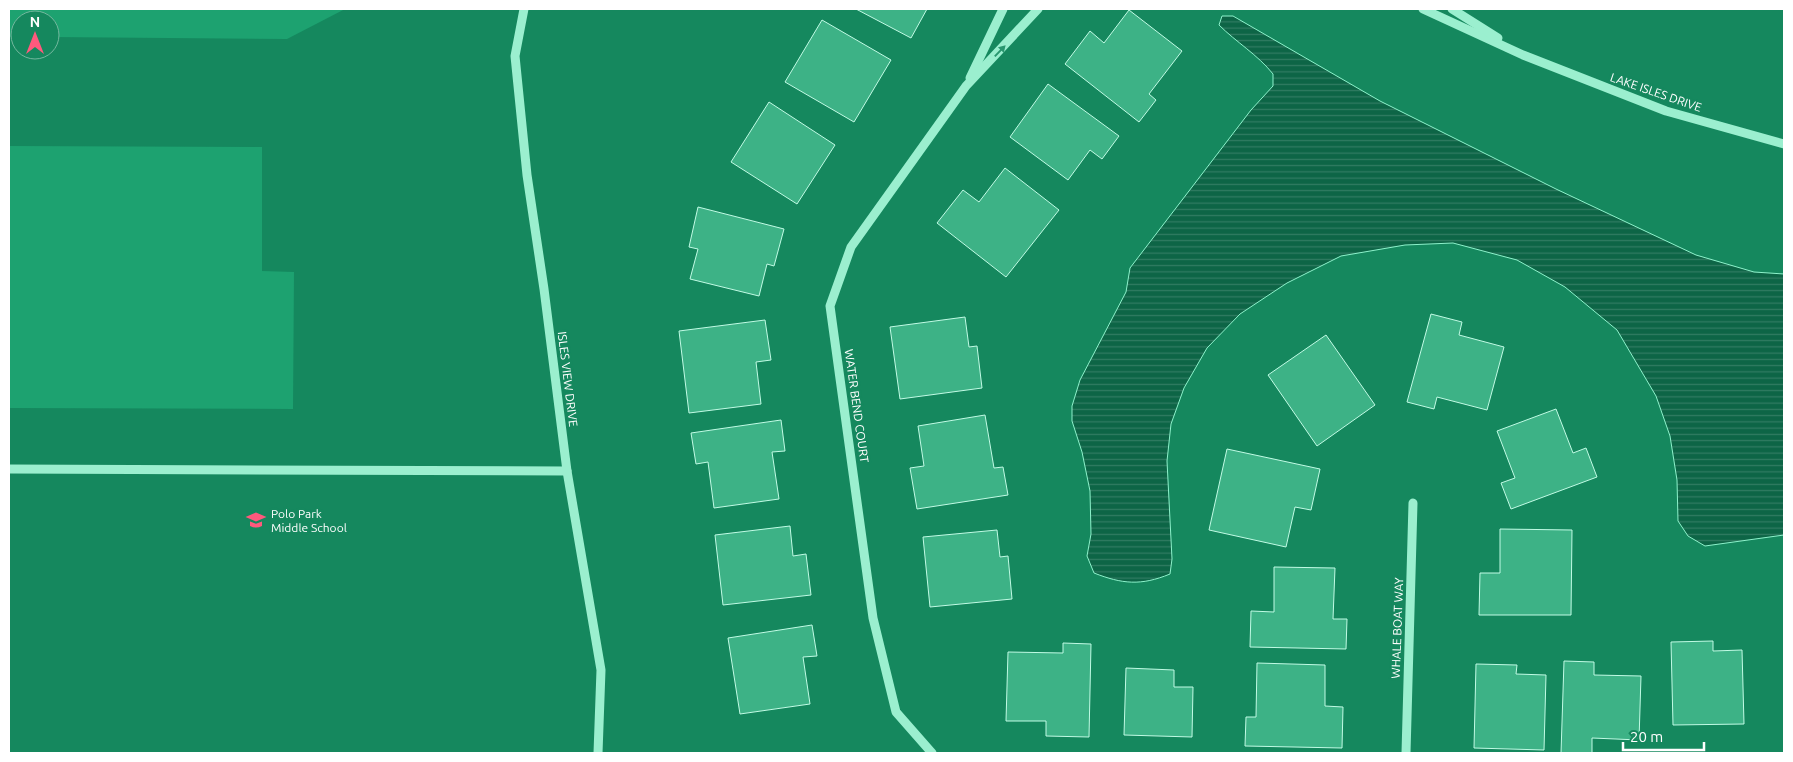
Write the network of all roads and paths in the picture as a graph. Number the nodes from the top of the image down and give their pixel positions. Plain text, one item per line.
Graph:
1 (524, 9) edge
2 (1003, 9) edge
3 (1038, 9) edge
4 (1423, 9) edge
5 (1452, 9) edge
6 (1523, 55) junction
7 (966, 86) junction
8 (1784, 144) edge
9 (9, 469) edge
10 (567, 471) junction
11 (1413, 503) dead end
12 (598, 753) edge
13 (932, 753) edge
14 (1406, 753) edge

1 - 10 street, ISLES VIEW DRIVE
2 - 7 street, WATER BEND COURT
7 -> 3 street, WATER BEND COURT
4 - 6 street, LAKE ISLES DRIVE
5 - 6 street, LAKE ISLES DRIVE
6 - 8 street, LAKE ISLES DRIVE
7 - 13 street, WATER BEND COURT
9 - 10 street
10 - 12 street, ISLES VIEW DRIVE
11 - 14 street, WHALE BOAT WAY

